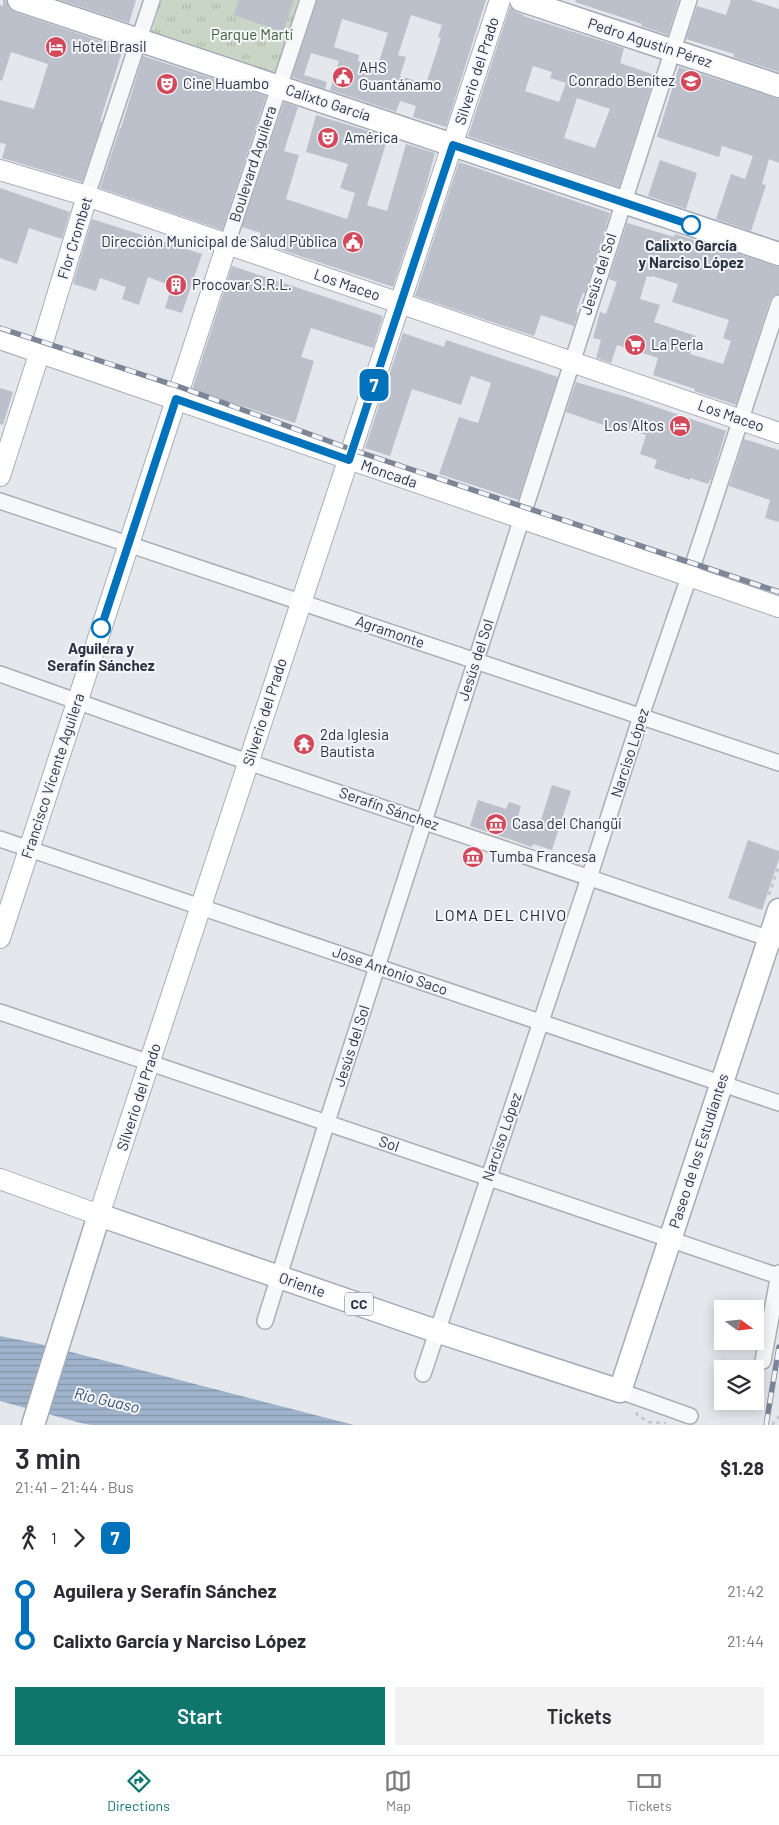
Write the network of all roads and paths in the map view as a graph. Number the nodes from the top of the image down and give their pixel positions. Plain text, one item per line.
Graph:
1 (19, 0) edge
2 (152, 0) edge
3 (308, 0) edge
4 (500, 0) edge
5 (521, 0) edge
6 (689, 0) edge
7 (140, 40) junction
8 (672, 50) junction
9 (779, 86) edge
10 (279, 87) junction
11 (453, 145) junction
12 (0, 170) edge
13 (88, 196) junction
14 (622, 202) junction
15 (227, 244) junction
16 (779, 254) edge
17 (779, 302) edge
18 (400, 303) junction
19 (0, 339) edge
20 (39, 352) junction
21 (571, 362) junction
22 (176, 399) junction
23 (740, 419) junction
24 (779, 432) edge
25 (349, 460) junction
26 (0, 476) edge
27 (0, 501) edge
28 (522, 520) junction
29 (129, 544) junction
30 (689, 577) junction
31 (301, 602) junction
32 (779, 607) edge
33 (476, 660) junction
34 (0, 674) edge
35 (78, 701) junction
36 (641, 716) junction
37 (248, 762) junction
38 (779, 763) edge
39 (425, 821) junction
40 (0, 839) edge
41 (29, 849) junction
42 (590, 878) junction
43 (202, 908) junction
44 (779, 910) edge
45 (0, 938) edge
46 (774, 940) edge
47 (378, 967) junction
48 (0, 1012) edge
49 (541, 1022) junction
50 (150, 1062) junction
51 (722, 1083) junction
52 (779, 1103) edge
53 (327, 1122) junction
54 (488, 1177) junction
55 (0, 1179) edge
56 (99, 1215) junction
57 (670, 1239) junction
58 (779, 1274) edge
59 (278, 1276) junction
60 (265, 1321) dead end
61 (436, 1331) junction
62 (763, 1360) edge
63 (423, 1374) dead end
64 (620, 1391) junction
65 (690, 1416) dead end
66 (779, 1416) edge
67 (33, 1425) edge
68 (772, 1425) edge

1 - 7 main road, Calixto García
2 - 7 street, Flor Crombet
3 - 10 street, Boulevard Aguilera
4 - 11 street, Silverio del Prado
5 - 8 main road, Pedro Agustín Pérez
6 - 8 street, Jesús del Sol
7 - 10 main road, Calixto García
7 - 13 street, Flor Crombet
8 - 9 main road, Pedro Agustín Pérez
8 - 14 street, Jesús del Sol
10 - 11 main road, Calixto García
10 - 15 street, Boulevard Aguilera
11 - 14 main road, Calixto García
11 - 18 street, Silverio del Prado
12 - 13 street, Los Maceo
13 - 15 street, Los Maceo
13 - 20 street, Flor Crombet
14 - 16 main road, Calixto García
14 - 21 street, Jesús del Sol
15 - 18 street, Los Maceo
15 - 22 street, Francisco Vicente Aguilera
17 - 23 street, Narciso López
18 - 21 street, Los Maceo
18 - 25 street, Silverio del Prado
19 - 20 street, Moncada
20 - 22 street, Moncada
20 - 26 street, Flor Crombet
21 - 23 street, Los Maceo
21 - 28 street, Jesús del Sol
22 - 25 street, Moncada
22 - 29 street, Francisco Vicente Aguilera
23 - 24 street, Los Maceo
23 - 30 street, Narciso López
25 - 28 street, Moncada
25 - 31 street, Silverio del Prado
27 - 29 street, Agramonte
28 - 30 street, Moncada
28 - 33 street, Jesús del Sol
29 - 31 street, Agramonte
29 - 35 street, Francisco Vicente Aguilera
30 - 32 street, Moncada
30 - 36 street, Narciso López
31 - 33 street, Agramonte
31 - 37 street, Silverio del Prado
33 - 36 street, Agramonte
33 - 39 street, Jesús del Sol
34 - 35 street, Serafín Sánchez
35 - 37 street, Serafín Sánchez
35 - 41 street, Francisco Vicente Aguilera
36 - 38 street, Agramonte
36 - 42 street, Narciso López
37 - 39 street, Serafín Sánchez
37 - 43 street, Silverio del Prado
39 - 42 street, Serafín Sánchez
39 - 47 street, Jesús del Sol
40 - 41 street, Jose Antonio Saco
41 - 43 street, Jose Antonio Saco
41 - 45 street, Francisco Vicente Aguilera
42 - 46 street, Serafín Sánchez
42 - 49 street, Narciso López
43 - 47 street, Jose Antonio Saco
43 - 50 street, Silverio del Prado
44 - 46 main road, Paseo de los Estudiantes
46 - 51 main road, Paseo de los Estudiantes
47 - 49 street, Jose Antonio Saco
47 - 53 street, Jesús del Sol
48 - 50 street, Sol
49 - 51 street, Jose Antonio Saco
49 - 54 street, Narciso López
50 - 53 street, Sol
50 - 56 street, Silverio del Prado
51 - 52 street, Jose Antonio Saco
51 - 57 main road, Paseo de los Estudiantes
53 - 54 street, Sol
53 - 59 street, Jesús del Sol
54 - 57 street, Sol
54 - 61 street, Narciso López
55 - 56 street, Oriente
56 - 59 main road, Oriente / CC
56 - 67 main road, Silverio del Prado
57 - 58 street, Sol
57 - 64 main road, Paseo de los Estudiantes
58 - 62 street
59 - 60 street, Jesús del Sol
59 - 61 main road, Oriente / CC
61 - 63 street, Narciso López
61 - 64 main road, Oriente / CC
64 - 65 street, Oriente
66 - 68 path

